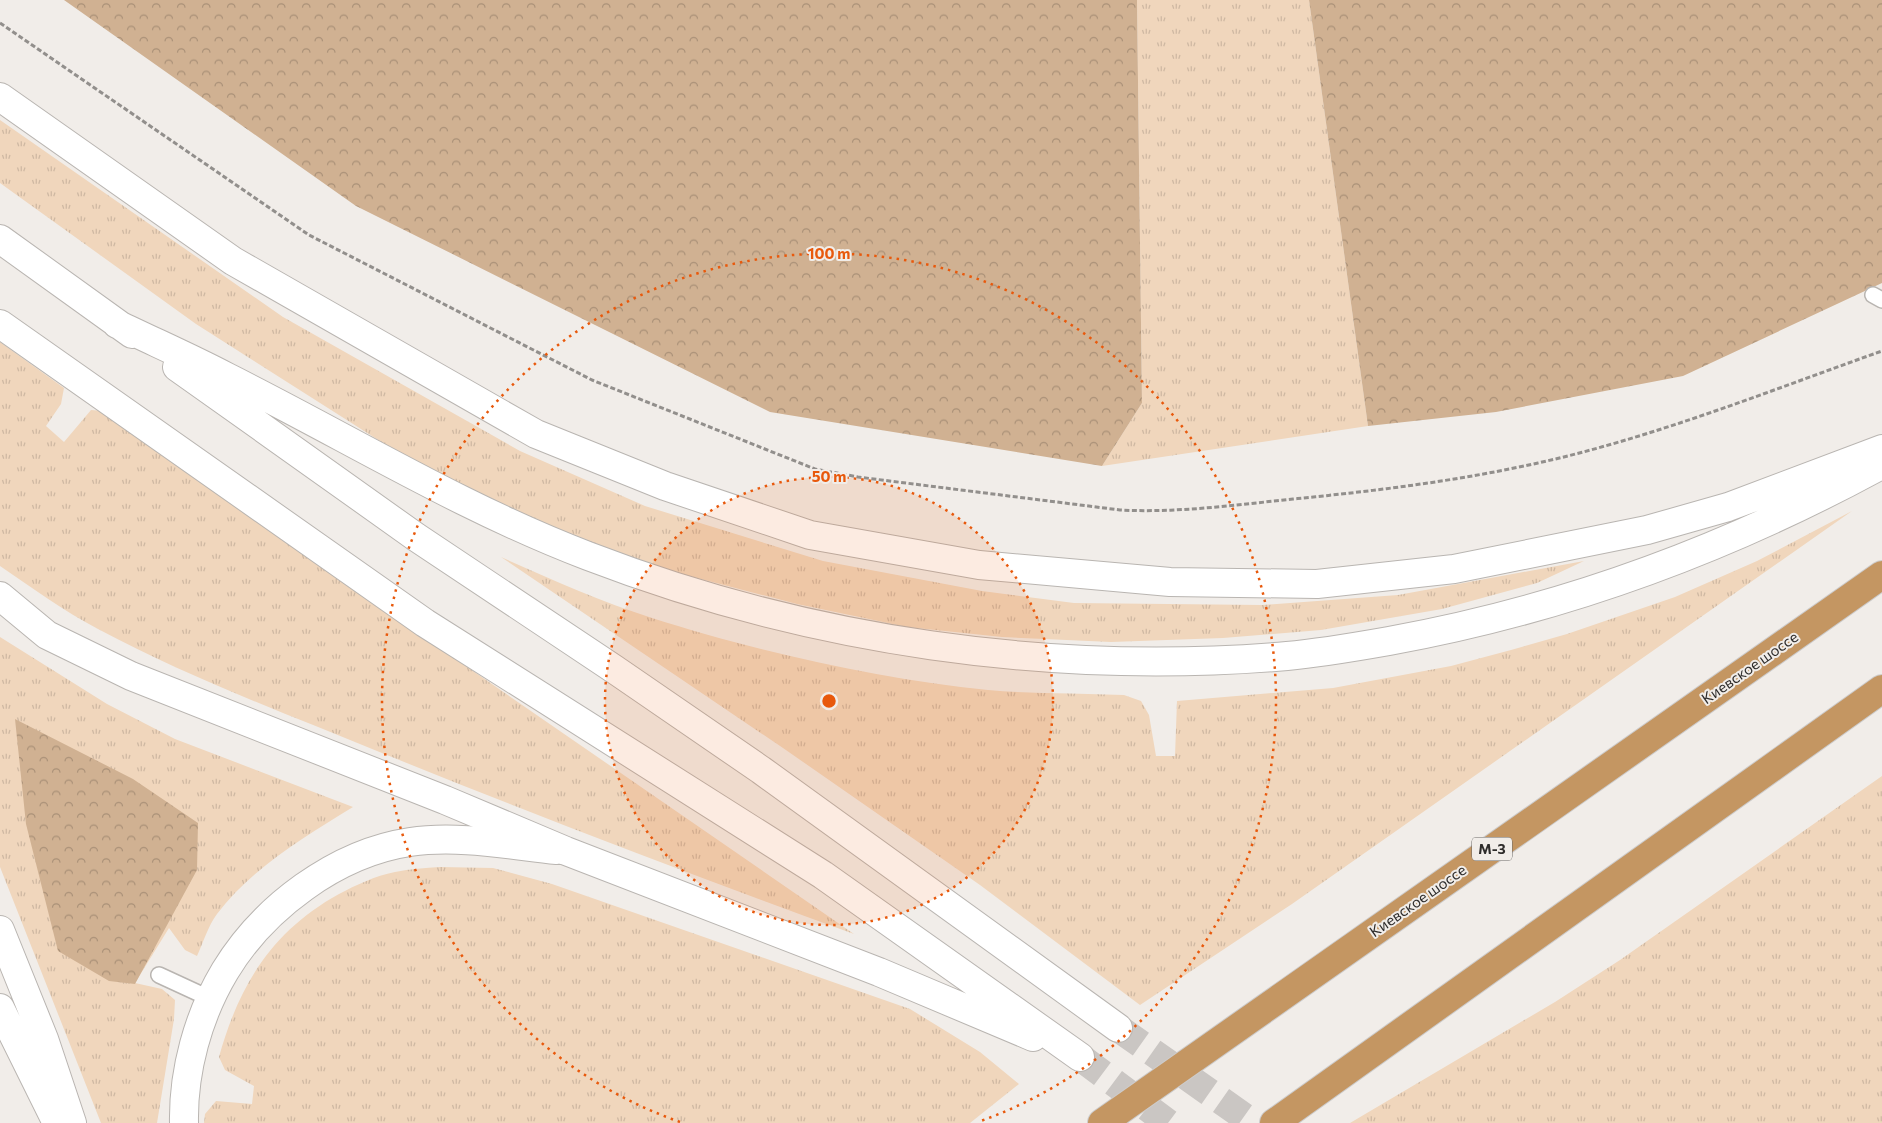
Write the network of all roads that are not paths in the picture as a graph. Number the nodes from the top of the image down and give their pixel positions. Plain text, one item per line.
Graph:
1 (0, 96) edge
2 (0, 238) edge
3 (0, 324) edge
4 (117, 324) junction
5 (1882, 450) edge
6 (1882, 464) edge
7 (1882, 574) edge
8 (0, 596) edge
9 (1882, 689) edge
10 (566, 851) junction
11 (0, 930) edge
12 (159, 975) dead end
13 (211, 999) junction
14 (0, 1008) edge
15 (1118, 1028) tunnel mouth
16 (58, 1123) edge
17 (72, 1123) edge
18 (184, 1123) edge
19 (1102, 1123) edge
20 (1274, 1123) edge

1 - 5 main road
2 - 4 main road
3 - 10 main road
4 - 6 main road
4 - 15 main road
7 - 19 highway, Киевское шоссе / М-3
8 - 10 main road
9 - 20 highway
10 - 13 main road
11 - 17 main road
12 - 13 lane
13 - 18 main road
14 - 16 main road

